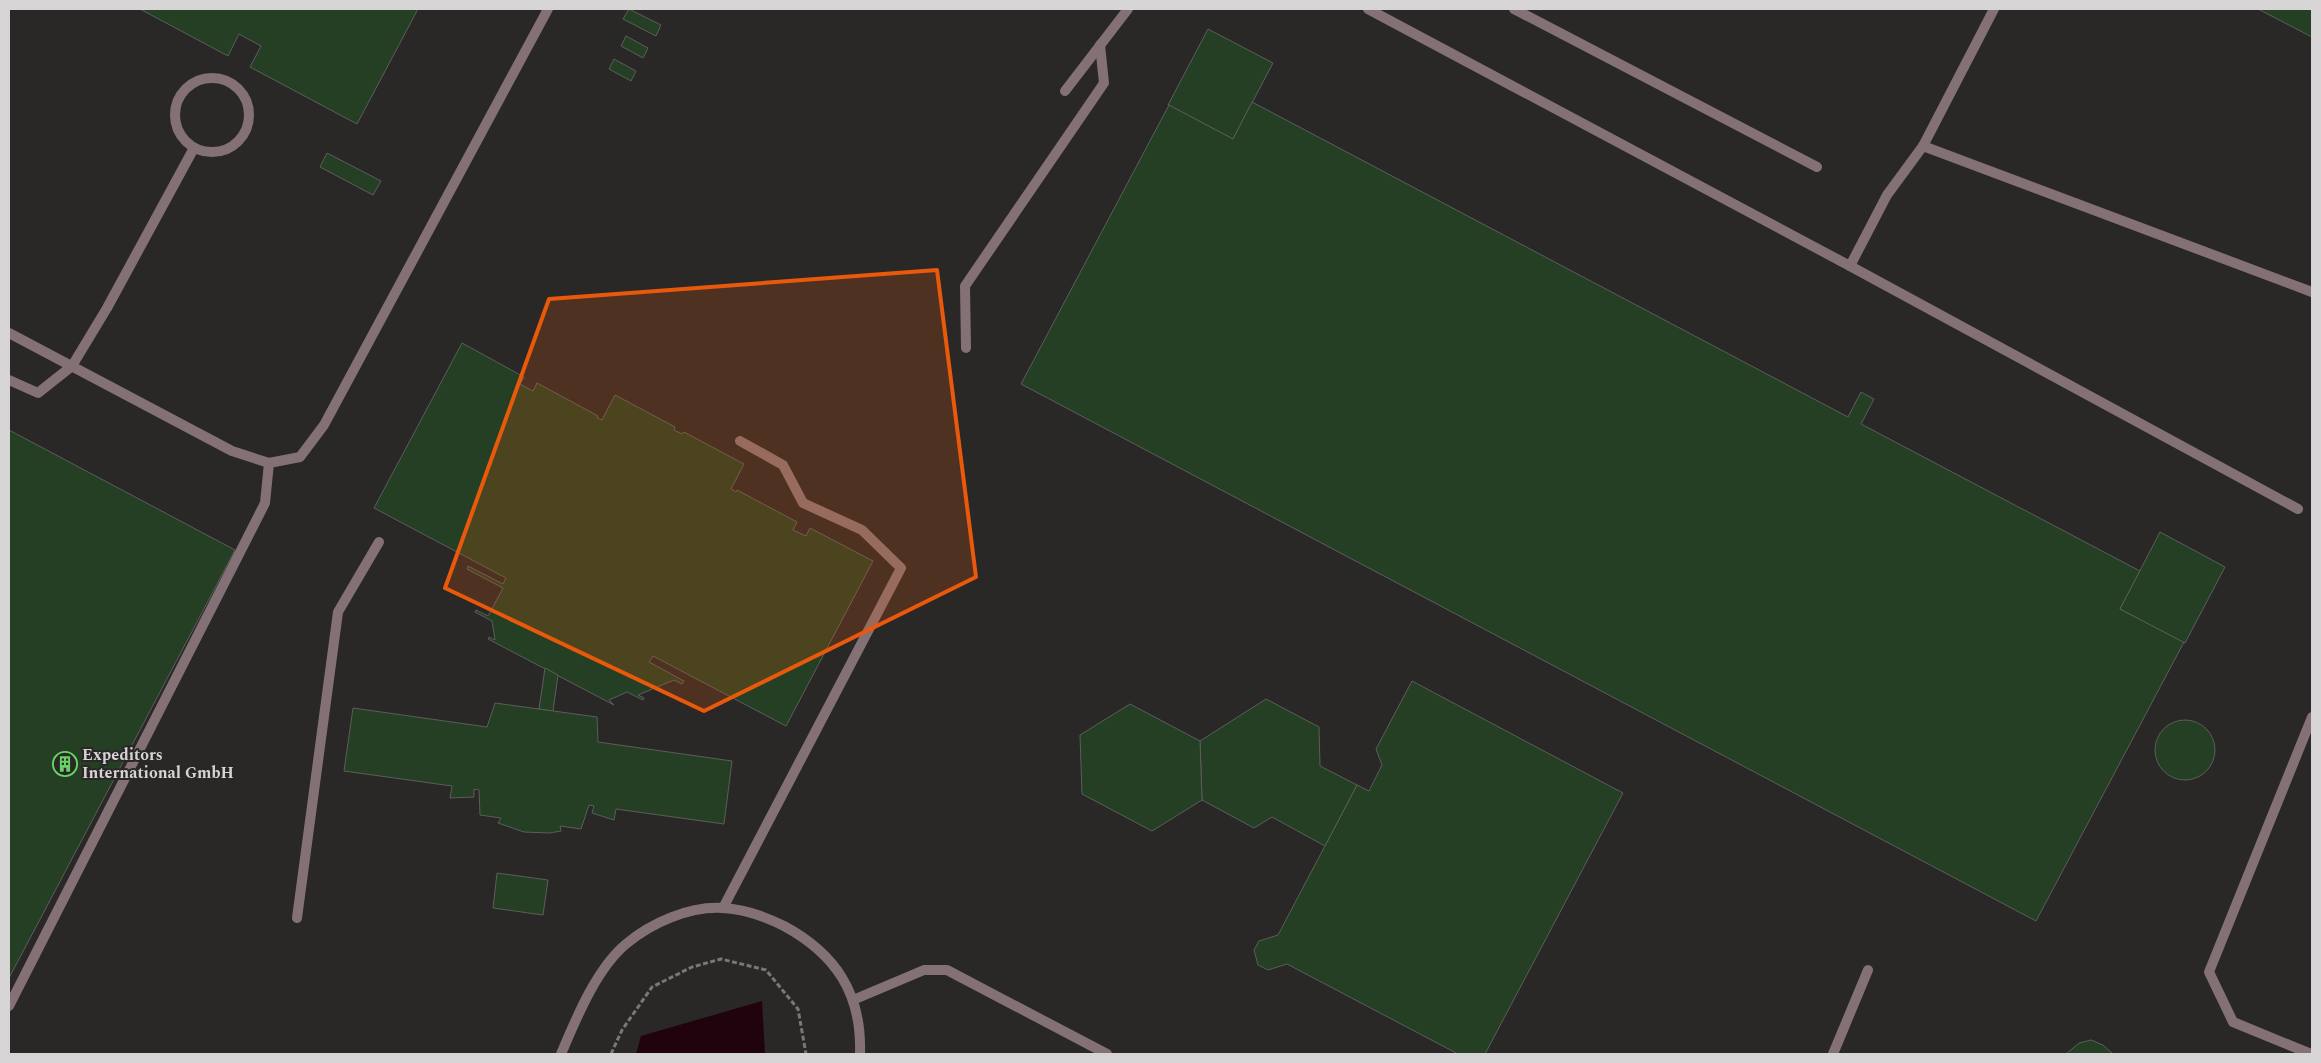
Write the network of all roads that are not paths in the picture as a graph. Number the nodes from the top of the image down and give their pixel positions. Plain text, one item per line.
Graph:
1 (548, 9) edge
2 (1128, 9) edge
3 (1368, 9) edge
4 (1514, 9) edge
5 (1994, 9) edge
6 (1100, 45) junction
7 (1066, 91) dead end
8 (1923, 146) junction
9 (194, 148) junction
10 (1818, 167) dead end
11 (1850, 266) junction
12 (2312, 292) edge
13 (9, 334) edge
14 (966, 348) dead end
15 (72, 366) junction
16 (9, 380) edge
17 (740, 441) dead end
18 (269, 463) junction
19 (2298, 509) dead end
20 (379, 542) dead end
21 (2312, 717) edge
22 (723, 908) junction
23 (297, 918) dead end
24 (1868, 970) dead end
25 (853, 1000) junction
26 (9, 1006) edge
27 (561, 1054) edge
28 (860, 1054) edge
29 (1107, 1054) edge
30 (1833, 1054) edge
31 (2311, 1054) edge

1 - 18 street
2 - 6 street
3 - 11 street
4 - 10 street
5 - 8 street
6 - 7 street
6 - 14 street
8 - 11 street
8 - 12 street
9 - 9 street
9 - 15 street
11 - 19 street
13 - 15 street
15 - 16 street
15 - 18 street
17 - 22 street
18 - 26 street
20 - 23 street
21 - 31 street
22 - 25 street
22 - 27 street
24 - 30 street
25 - 28 street
25 - 29 street

